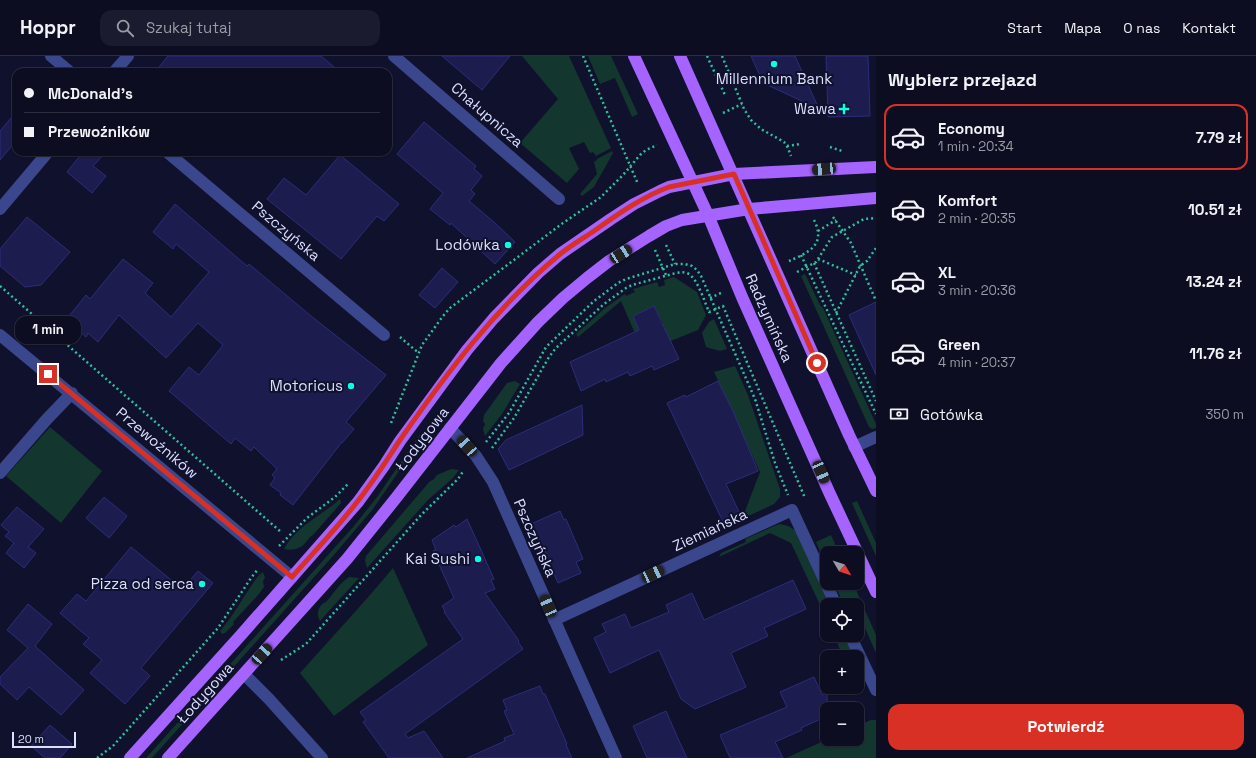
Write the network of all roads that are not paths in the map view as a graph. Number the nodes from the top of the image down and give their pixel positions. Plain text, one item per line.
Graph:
1 (51, 56) edge
2 (128, 56) edge
3 (394, 56) edge
4 (634, 56) edge
5 (680, 56) edge
6 (65, 68) edge
7 (118, 68) edge
8 (45, 156) edge
9 (172, 156) edge
10 (876, 167) edge
11 (734, 174) junction
12 (693, 182) junction
13 (876, 198) edge
14 (558, 199) dead end
15 (0, 209) edge
16 (749, 209) junction
17 (708, 215) junction
18 (0, 335) edge
19 (384, 335) road end
20 (72, 394) junction
21 (450, 428) junction
22 (876, 436) edge
23 (854, 447) junction
24 (0, 473) edge
25 (876, 491) edge
26 (292, 577) junction
27 (876, 592) edge
28 (833, 598) edge
29 (554, 620) junction
30 (853, 642) edge
31 (244, 674) junction
32 (876, 690) edge
33 (130, 758) edge
34 (168, 758) edge
35 (322, 758) edge
36 (616, 758) edge

1 - 6 street
2 - 7 street
3 - 14 street, Chałupnicza
4 - 12 main road, Radzymińska
5 - 11 main road, Radzymińska
8 - 15 street
9 - 19 street, Pszczyńska
10 - 11 main road, Łodygowa
11 - 12 main road, Łodygowa
11 - 16 main road, Radzymińska
12 - 17 main road, Radzymińska
12 - 26 main road, Łodygowa
13 - 16 main road, Łodygowa
16 - 17 main road, Łodygowa
16 - 23 main road, Radzymińska
17 - 21 main road, Łodygowa
17 - 27 main road, Radzymińska
18 - 20 street, Przewoźników
20 - 24 street
20 - 26 street, Przewoźników
21 - 29 street, Pszczyńska
21 - 31 main road, Łodygowa
22 - 23 street
23 - 25 main road, Radzymińska
26 - 33 main road, Łodygowa
28 - 29 street, Ziemiańska
29 - 36 street, Pszczyńska
30 - 32 street
31 - 34 main road, Łodygowa
31 - 35 street

